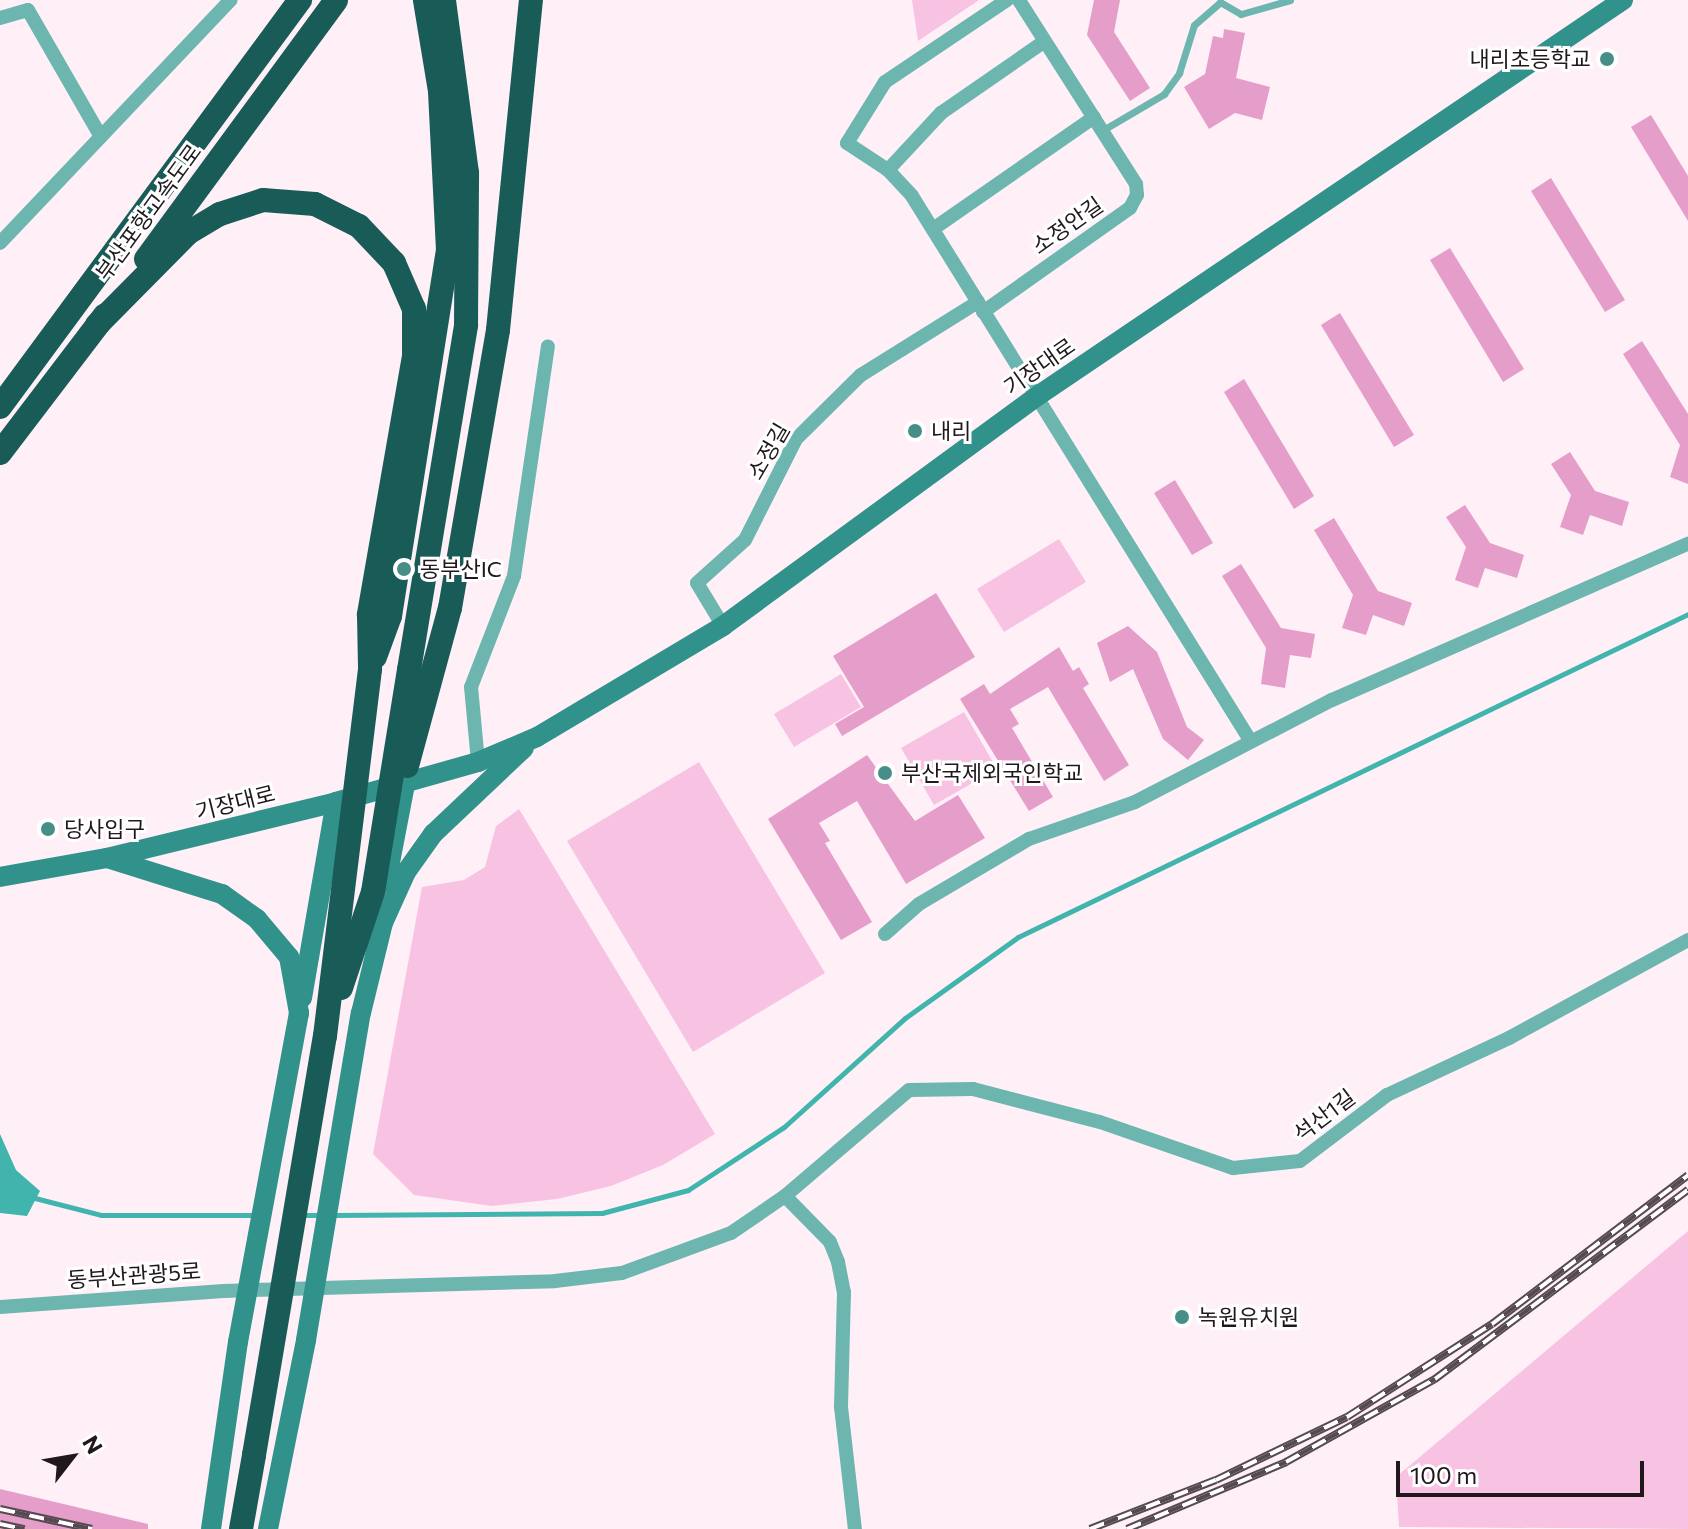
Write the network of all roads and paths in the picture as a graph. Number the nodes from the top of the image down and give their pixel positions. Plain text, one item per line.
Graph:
1 (231, 0) edge
2 (300, 0) edge
3 (336, 0) edge
4 (425, 0) edge
5 (444, 0) edge
6 (531, 0) edge
7 (1007, 0) edge
8 (1019, 0) edge
9 (1290, 0) edge
10 (1623, 0) edge
11 (0, 18) edge
12 (1045, 41) junction
13 (1094, 117) junction
14 (1103, 131) junction
15 (101, 137) junction
16 (888, 170) junction
17 (933, 229) junction
18 (0, 243) edge
19 (980, 307) junction
20 (97, 325) junction
21 (548, 347) dead end
22 (1039, 395) junction
23 (7, 398) edge
24 (0, 453) edge
25 (1688, 544) edge
26 (723, 626) junction
27 (370, 669) junction
28 (537, 737) junction
29 (1250, 740) junction
30 (478, 762) junction
31 (405, 784) junction
32 (336, 802) junction
33 (107, 858) junction
34 (0, 877) edge
35 (373, 892) junction
36 (885, 934) dead end
37 (1688, 940) edge
38 (299, 1013) junction
39 (361, 1013) junction
40 (325, 1036) junction
41 (909, 1090) joint
42 (785, 1196) junction
43 (0, 1307) edge
44 (211, 1529) edge
45 (241, 1529) edge
46 (268, 1529) edge
47 (855, 1529) edge

1 - 15 street
2 - 23 highway, 부산포항고속도로
3 - 20 highway, 부산포항고속도로
4 - 27 highway
5 - 35 highway, bridge
6 - 35 highway, bridge
7 - 16 street
8 - 12 street, 소정안길
9 - 14 lane
10 - 22 main road, 기장대로
11 - 15 street
12 - 13 street, 소정안길
12 - 16 street
13 - 14 street, 소정안길
13 - 17 street
14 - 19 street, 소정안길
15 - 18 street
16 - 17 street
17 - 19 street
19 - 22 street
19 - 26 street, 소정길
20 - 24 highway, 부산포항고속도로
20 - 27 highway
21 - 30 street
22 - 26 main road, 기장대로
22 - 29 street
25 - 29 street
26 - 28 main road, 기장대로
27 - 40 highway, bridge
28 - 30 main road, 기장대로
28 - 39 main road
29 - 36 street
30 - 31 main road, 기장대로
31 - 32 main road, 기장대로
31 - 39 main road
32 - 33 main road, 기장대로
32 - 38 main road
33 - 34 main road, 기장대로
33 - 38 main road
35 - 40 highway, bridge
37 - 41 street, 석산1길
38 - 44 main road, bridge
39 - 46 main road, bridge
40 - 45 highway, bridge
41 - 42 street, 동부산관광5로
42 - 43 street, 동부산관광5로
42 - 47 street

